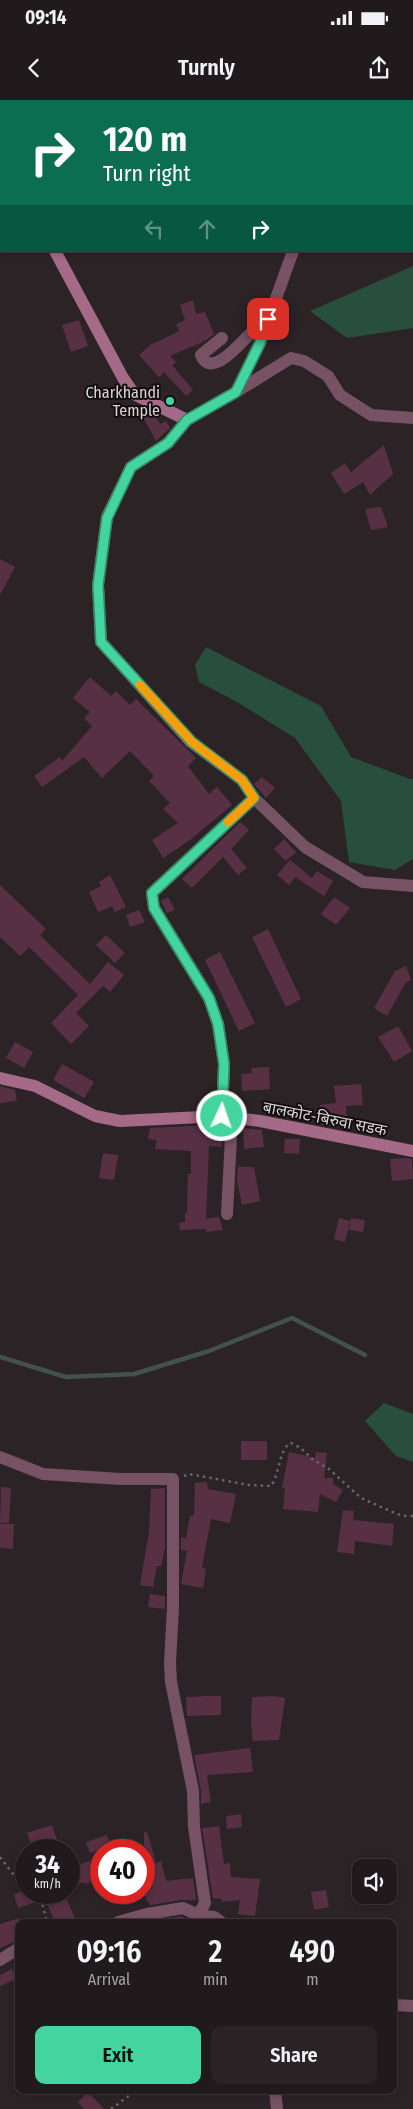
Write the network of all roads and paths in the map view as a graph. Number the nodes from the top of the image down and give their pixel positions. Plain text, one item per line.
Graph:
1 (56, 252) edge
2 (293, 252) edge
3 (268, 319) junction
4 (222, 338) dead end
5 (236, 392) junction
6 (413, 418) edge
7 (187, 420) junction
8 (254, 798) junction
9 (413, 886) edge
10 (0, 1078) edge
11 (227, 1117) junction
12 (413, 1150) edge
13 (227, 1214) dead end
14 (0, 1457) edge
15 (173, 1479) junction
16 (413, 1516) edge
17 (0, 1857) edge
18 (15, 1877) edge
19 (42, 1904) edge
20 (198, 1915) junction
21 (46, 1919) edge
22 (129, 1919) edge
23 (216, 1919) edge
24 (15, 1951) edge
25 (0, 1960) edge
26 (397, 2005) edge
27 (413, 2006) edge
28 (131, 2094) edge
29 (275, 2094) edge
30 (110, 2109) edge
31 (277, 2109) edge

1 - 7 street
2 - 3 street
3 - 4 street
3 - 5 street
5 - 6 street
5 - 7 street
7 - 8 street
8 - 9 street
8 - 11 street
10 - 11 street, बालकोट-बिरुवा सडक
11 - 12 street, बालकोट-बिरुवा सडक
11 - 13 street
14 - 15 street
15 - 16 path
15 - 20 street
17 - 18 path
19 - 21 path
20 - 22 street
20 - 23 street
24 - 25 street
26 - 27 street
28 - 30 path
29 - 31 street

